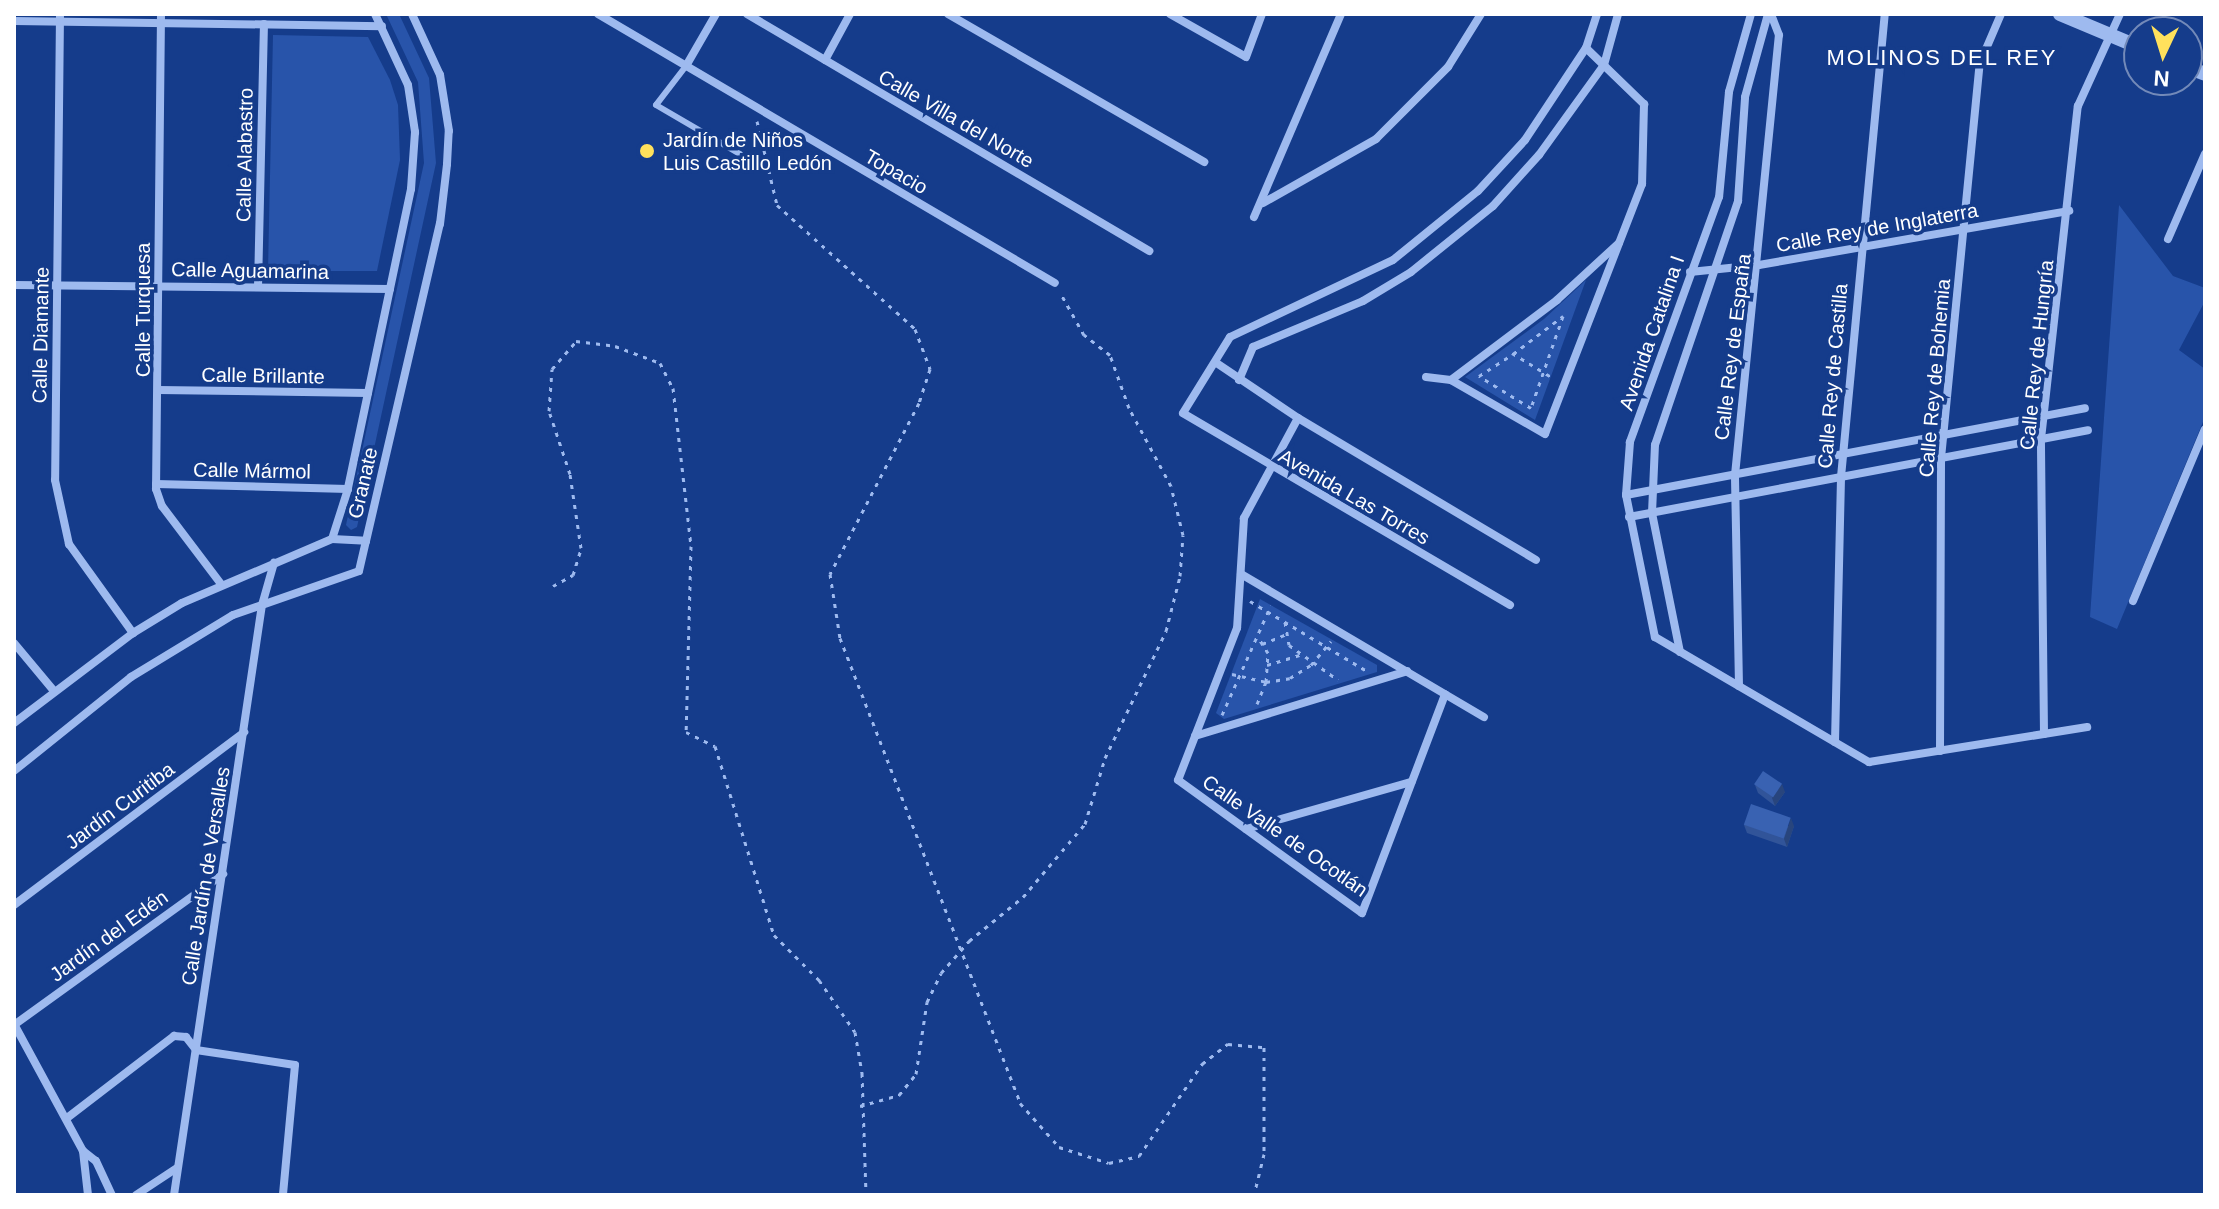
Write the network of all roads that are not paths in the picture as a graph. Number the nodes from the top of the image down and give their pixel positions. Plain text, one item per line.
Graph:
1 (375, 14) edge
2 (412, 14) edge
3 (598, 14) edge
4 (716, 14) edge
5 (747, 14) edge
6 (850, 14) edge
7 (948, 14) edge
8 (1170, 14) edge
9 (1262, 14) edge
10 (1481, 14) edge
11 (1597, 14) edge
12 (1618, 14) edge
13 (1751, 14) edge
14 (1770, 14) edge
15 (1885, 14) edge
16 (2001, 14) edge
17 (2060, 14) edge
18 (2120, 14) edge
19 (1341, 15) edge
20 (60, 18) edge
21 (161, 18) edge
22 (14, 21) edge
23 (264, 24) junction
24 (382, 26) junction
25 (2110, 35) junction
26 (2123, 40) edge
27 (1586, 48) junction
28 (825, 60) junction
29 (1604, 65) junction
30 (686, 66) junction
31 (740, 154) dead end
32 (2205, 154) edge
33 (1204, 162) dead end
34 (1478, 191) junction
35 (1263, 203) junction
36 (1493, 206) junction
37 (2069, 211) junction
38 (1254, 217) dead end
39 (1965, 228) junction
40 (2168, 239) dead end
41 (1619, 243) junction
42 (1861, 248) junction
43 (1149, 251) dead end
44 (1759, 265) junction
45 (1712, 270) junction
46 (1690, 272) junction
47 (1055, 283) road end
48 (1352, 284) junction
49 (14, 285) edge
50 (57, 285) junction
51 (159, 286) junction
52 (258, 287) junction
53 (390, 289) junction
54 (1363, 301) junction
55 (1218, 364) junction
56 (1426, 377) dead end
57 (1239, 380) junction
58 (1451, 380) junction
59 (158, 390) junction
60 (368, 393) junction
61 (2085, 408) dead end
62 (2044, 416) junction
63 (1298, 418) junction
64 (2205, 429) edge
65 (2088, 430) dead end
66 (1944, 435) junction
67 (2041, 439) junction
68 (1842, 455) junction
69 (1941, 458) junction
70 (1271, 468) junction
71 (1735, 475) junction
72 (1841, 477) junction
73 (156, 484) junction
74 (348, 489) junction
75 (1650, 491) junction
76 (1626, 495) junction
77 (1734, 497) junction
78 (1652, 513) junction
79 (1629, 517) junction
80 (332, 539) junction
81 (366, 541) junction
82 (1536, 560) dead end
83 (274, 563) junction
84 (1241, 574) junction
85 (221, 584) junction
86 (2133, 601) dead end
87 (262, 605) junction
88 (1510, 605) dead end
89 (133, 633) junction
90 (14, 643) edge
91 (1680, 652) junction
92 (1407, 671) junction
93 (1739, 686) junction
94 (54, 691) junction
95 (1445, 694) junction
96 (1484, 717) dead end
97 (14, 723) edge
98 (2087, 727) dead end
99 (244, 732) junction
100 (2044, 734) junction
101 (1195, 736) junction
102 (1835, 742) junction
103 (1940, 751) junction
104 (14, 771) edge
105 (1411, 782) junction
106 (1246, 829) junction
107 (223, 874) junction
108 (14, 905) edge
109 (14, 1024) edge
110 (196, 1050) junction
111 (67, 1118) junction
112 (83, 1151) junction
113 (177, 1168) junction
114 (88, 1195) edge
115 (112, 1195) edge
116 (136, 1195) edge
117 (174, 1195) edge
118 (283, 1195) edge

1 - 24 street, Granate
2 - 81 street, Granate
3 - 30 street, Topacio
4 - 30 street
5 - 28 street, Calle Villa del Norte
6 - 28 street
7 - 33 street
8 - 9 street
10 - 35 street
11 - 27 street
12 - 29 street
13 - 46 street, Avenida Catalina I
14 - 44 street, Calle Rey de España
14 - 45 street, Avenida Catalina I
15 - 42 street, Calle Rey de Castilla
16 - 39 street, Calle Rey de Bohemia
17 - 25 street
18 - 25 street, Calle Rey de Hungría
19 - 35 street
20 - 21 street
20 - 22 street
20 - 50 street, Calle Diamante
21 - 23 street
21 - 51 street, Calle Turquesa
23 - 24 street
23 - 52 street, Calle Alabastro
24 - 53 street, Granate
25 - 26 street
25 - 37 street, Calle Rey de Hungría
27 - 29 street
27 - 34 street
28 - 43 street, Calle Villa del Norte
29 - 36 street
29 - 41 street
30 - 31 lane
30 - 47 street, Topacio
32 - 40 street
34 - 36 street
34 - 48 street
35 - 38 street
36 - 54 street
37 - 39 street, Calle Rey de Inglaterra
37 - 62 street, Calle Rey de Hungría
39 - 42 street, Calle Rey de Inglaterra
39 - 66 street, Calle Rey de Bohemia
41 - 58 street
41 - 58 street
42 - 44 street, Calle Rey de Inglaterra
42 - 68 street, Calle Rey de Castilla
44 - 45 street, Calle Rey de Inglaterra
44 - 71 street, Calle Rey de España
45 - 46 street, Calle Rey de Inglaterra
45 - 75 street, Avenida Catalina I
46 - 76 street, Avenida Catalina I
48 - 54 street
48 - 55 street
49 - 50 street, Calle Aguamarina
50 - 51 street, Calle Aguamarina
50 - 89 street, Calle Diamante
51 - 52 street, Calle Aguamarina
51 - 59 street, Calle Turquesa
52 - 53 street, Calle Aguamarina
53 - 60 street, Granate
54 - 57 street
55 - 57 street, Avenida Las Torres
55 - 70 street, Avenida Las Torres
56 - 58 street
57 - 63 street, Avenida Las Torres
59 - 60 street, Calle Brillante
59 - 73 street, Calle Turquesa
60 - 74 street, Granate
61 - 62 street
62 - 66 street
62 - 67 street, Calle Rey de Hungría
63 - 70 street, Calle Valle de Ocotlán
63 - 82 street, Avenida Las Torres
64 - 86 street
65 - 67 street
66 - 68 street
66 - 69 street, Calle Rey de Bohemia
67 - 69 street
67 - 100 street, Calle Rey de Hungría
68 - 71 street
68 - 72 street, Calle Rey de Castilla
69 - 72 street
69 - 103 street, Calle Rey de Bohemia
70 - 84 street, Calle Valle de Ocotlán
70 - 88 street, Avenida Las Torres
71 - 75 street
71 - 77 street, Calle Rey de España
72 - 77 street
72 - 102 street, Calle Rey de Castilla
73 - 74 street, Calle Mármol
73 - 85 street, Calle Turquesa
74 - 80 street, Granate
75 - 76 street
75 - 78 street, Avenida Catalina I
76 - 79 street, Avenida Catalina I
77 - 78 street
77 - 93 street, Calle Rey de España
78 - 79 street
78 - 91 street, Avenida Catalina I
79 - 91 street, Avenida Catalina I
80 - 81 street, Granate
80 - 83 street
81 - 87 street
83 - 85 street
83 - 87 street, Calle Jardín de Versalles
84 - 92 street
84 - 101 street, Calle Valle de Ocotlán
85 - 89 street
87 - 99 street, Calle Jardín de Versalles
87 - 104 street
89 - 94 street
90 - 94 street
91 - 93 street, Avenida Catalina I
92 - 95 street
92 - 101 street
93 - 102 street, Avenida Catalina I
94 - 97 street
95 - 96 street
95 - 105 street, Calle Valle de Ocotlán
98 - 100 street, Avenida Catalina I
99 - 107 street, Calle Jardín de Versalles
99 - 108 street, Jardín Curitiba
100 - 103 street, Avenida Catalina I
101 - 106 street, Calle Valle de Ocotlán
102 - 103 street, Avenida Catalina I
105 - 106 street
105 - 106 street, Calle Valle de Ocotlán
107 - 109 street, Jardín del Edén
107 - 110 street, Calle Jardín de Versalles
109 - 111 street
110 - 111 street
110 - 113 street, Calle Jardín de Versalles
110 - 118 street
111 - 112 street
112 - 114 street
112 - 115 street
113 - 116 street
113 - 117 street, Calle Jardín de Versalles

